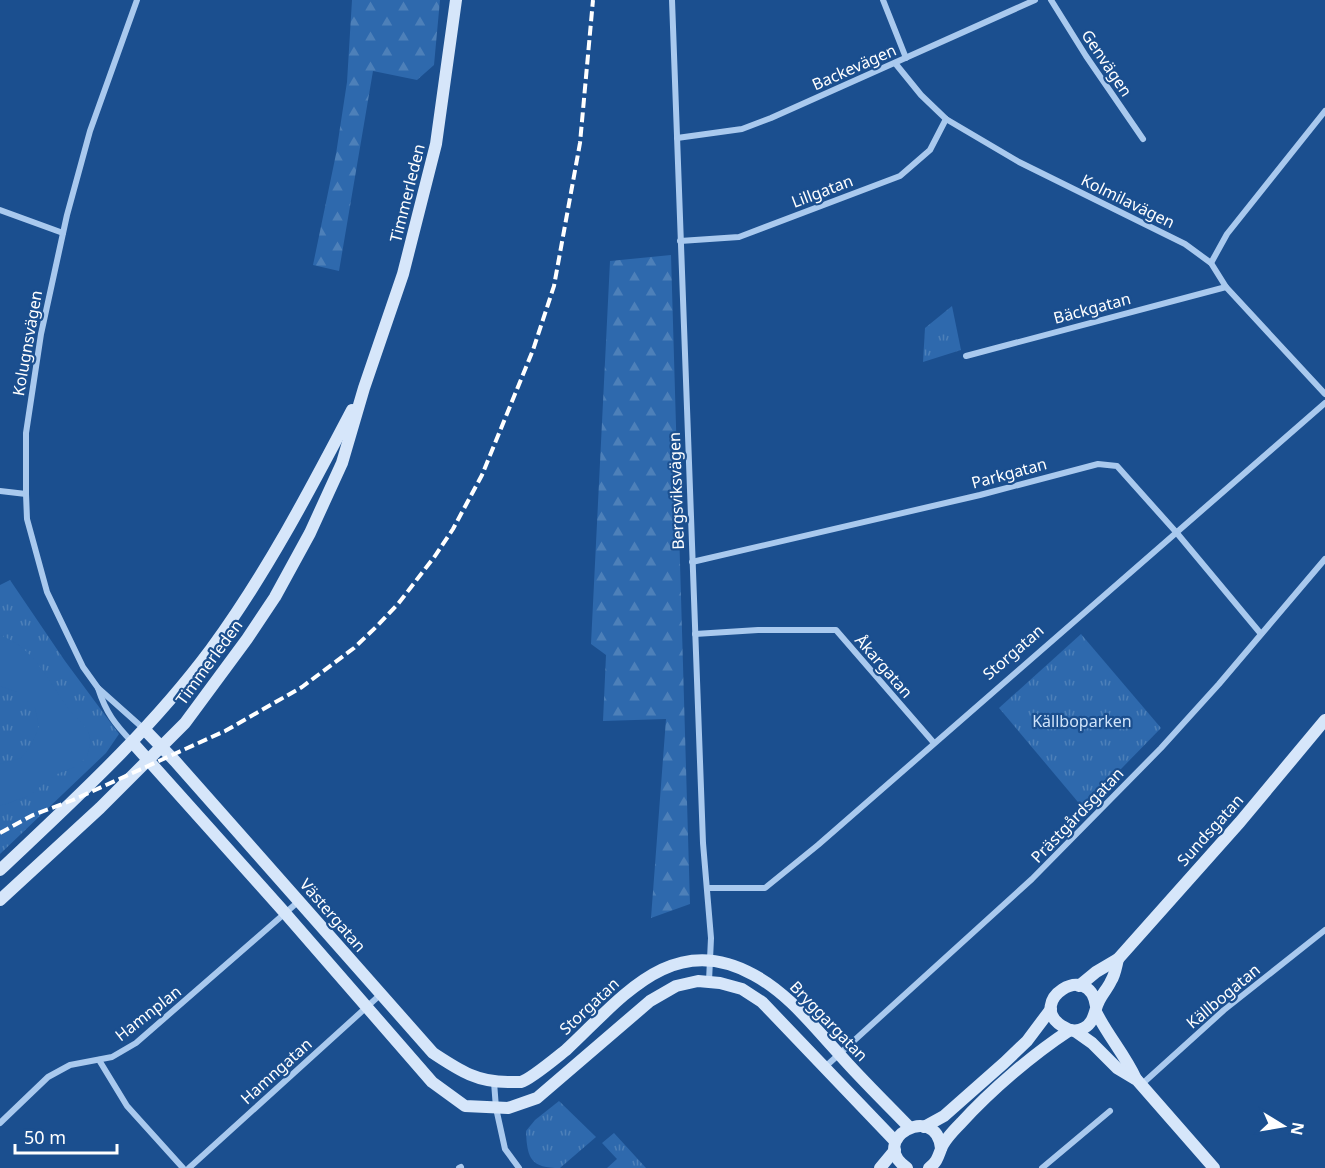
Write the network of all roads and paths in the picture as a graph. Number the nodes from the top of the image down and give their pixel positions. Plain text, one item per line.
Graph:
1 (137, 0) edge
2 (456, 0) edge
3 (672, 0) edge
4 (883, 0) edge
5 (1035, 0) edge
6 (1051, 0) edge
7 (906, 58) junction
8 (895, 63) junction
9 (1325, 111) edge
10 (946, 119) junction
11 (677, 138) junction
12 (1143, 139) dead end
13 (0, 210) edge
14 (63, 233) junction
15 (680, 241) junction
16 (1211, 263) junction
17 (1226, 287) junction
18 (966, 356) dead end
19 (364, 388) junction
20 (1325, 394) edge
21 (1325, 403) edge
22 (0, 491) edge
23 (26, 494) junction
24 (1176, 532) junction
25 (1325, 559) edge
26 (692, 562) junction
27 (695, 634) junction
28 (1261, 634) junction
29 (98, 688) junction
30 (1325, 720) edge
31 (144, 729) junction
32 (132, 742) junction
33 (934, 743) junction
34 (162, 747) junction
35 (148, 761) junction
36 (0, 870) edge
37 (709, 888) junction
38 (0, 900) edge
39 (299, 901) junction
40 (285, 913) junction
41 (1325, 930) edge
42 (1118, 959) junction
43 (711, 960) junction
44 (706, 981) junction
45 (1079, 986) junction
46 (381, 994) junction
47 (367, 1007) junction
48 (1051, 1009) junction
49 (1096, 1009) junction
50 (1072, 1030) junction
51 (839, 1054) junction
52 (99, 1060) junction
53 (825, 1067) junction
54 (494, 1082) junction
55 (1139, 1083) junction
56 (496, 1108) junction
57 (1110, 1111) dead end
58 (0, 1123) edge
59 (924, 1126) junction
60 (909, 1127) junction
61 (895, 1146) junction
62 (941, 1148) junction
63 (183, 1168) edge
64 (189, 1168) edge
65 (519, 1168) edge
66 (880, 1168) edge
67 (907, 1168) edge
68 (930, 1168) edge
69 (1042, 1168) edge
70 (1214, 1168) edge

1 - 14 street, Kolugnsvägen
2 - 19 main road, Timmerleden
3 - 11 street, Bergsviksvägen
4 - 7 street
5 - 7 street, Backevägen
6 - 12 street, Genvägen
7 - 8 street, Backevägen
8 - 10 street, Kolmilavägen
8 - 11 street, Backevägen
9 - 16 street
10 - 15 street, Lillgatan
10 - 16 street, Kolmilavägen
11 - 15 street, Bergsviksvägen
13 - 14 street
14 - 23 street, Kolugnsvägen
15 - 26 street, Bergsviksvägen
16 - 17 street, Kolmilavägen
17 - 18 street, Bäckgatan
17 - 20 street, Kolmilavägen
19 - 31 main road, Timmerleden
19 - 34 main road, Timmerleden
21 - 24 street, Storgatan
22 - 23 street
23 - 29 street, Kolugnsvägen
24 - 26 street, Parkgatan
24 - 28 street, Parkgatan
24 - 33 street, Storgatan
25 - 28 street, Prästgårdsgatan
26 - 27 street, Bergsviksvägen
27 - 33 street, Åkargatan
27 - 37 street, Bergsviksvägen
28 - 51 street, Prästgårdsgatan
29 - 31 street, Kolugnsvägen
29 - 32 street, Kolugnsvägen
30 - 42 main road, Sundsgatan
31 - 32 main road, Timmerleden
31 - 34 main road, Västergatan
32 - 35 main road
32 - 36 main road, Timmerleden
33 - 37 street, Storgatan
34 - 35 main road, Timmerleden
34 - 39 main road, Västergatan
35 - 38 main road, Timmerleden
35 - 40 main road
37 - 43 street, Bergsviksvägen
39 - 40 street, Hamnplan
39 - 46 main road, Västergatan
40 - 47 main road
40 - 52 street, Hamnplan
41 - 55 street, Källbogatan
42 - 45 main road, Sundsgatan
42 - 49 main road, Sundsgatan
43 - 44 street, Bergsviksvägen
43 - 51 main road, Bryggargatan
43 - 54 main road, Storgatan
44 - 53 main road, Bryggargatan
44 - 56 main road, Storgatan
45 - 48 main road, Sundsgatan
45 - 49 main road
46 - 47 street, Hamngatan
46 - 54 main road, Västergatan
47 - 56 main road
47 - 64 street, Hamngatan
48 - 50 main road
48 - 59 main road, Sundsgatan
49 - 50 main road, Sundsgatan
49 - 55 main road
50 - 55 main road
50 - 62 main road, Sundsgatan
51 - 53 street, Prästgårdsgatan
51 - 60 main road, Bryggargatan
52 - 58 street, Hamnplan
52 - 63 street
53 - 61 main road, Bryggargatan
54 - 56 street
55 - 70 main road
56 - 65 street
57 - 69 street
59 - 60 main road, Sundsgatan
59 - 62 main road
60 - 61 main road
61 - 66 main road
61 - 67 main road
62 - 68 main road, Sundsgatan

